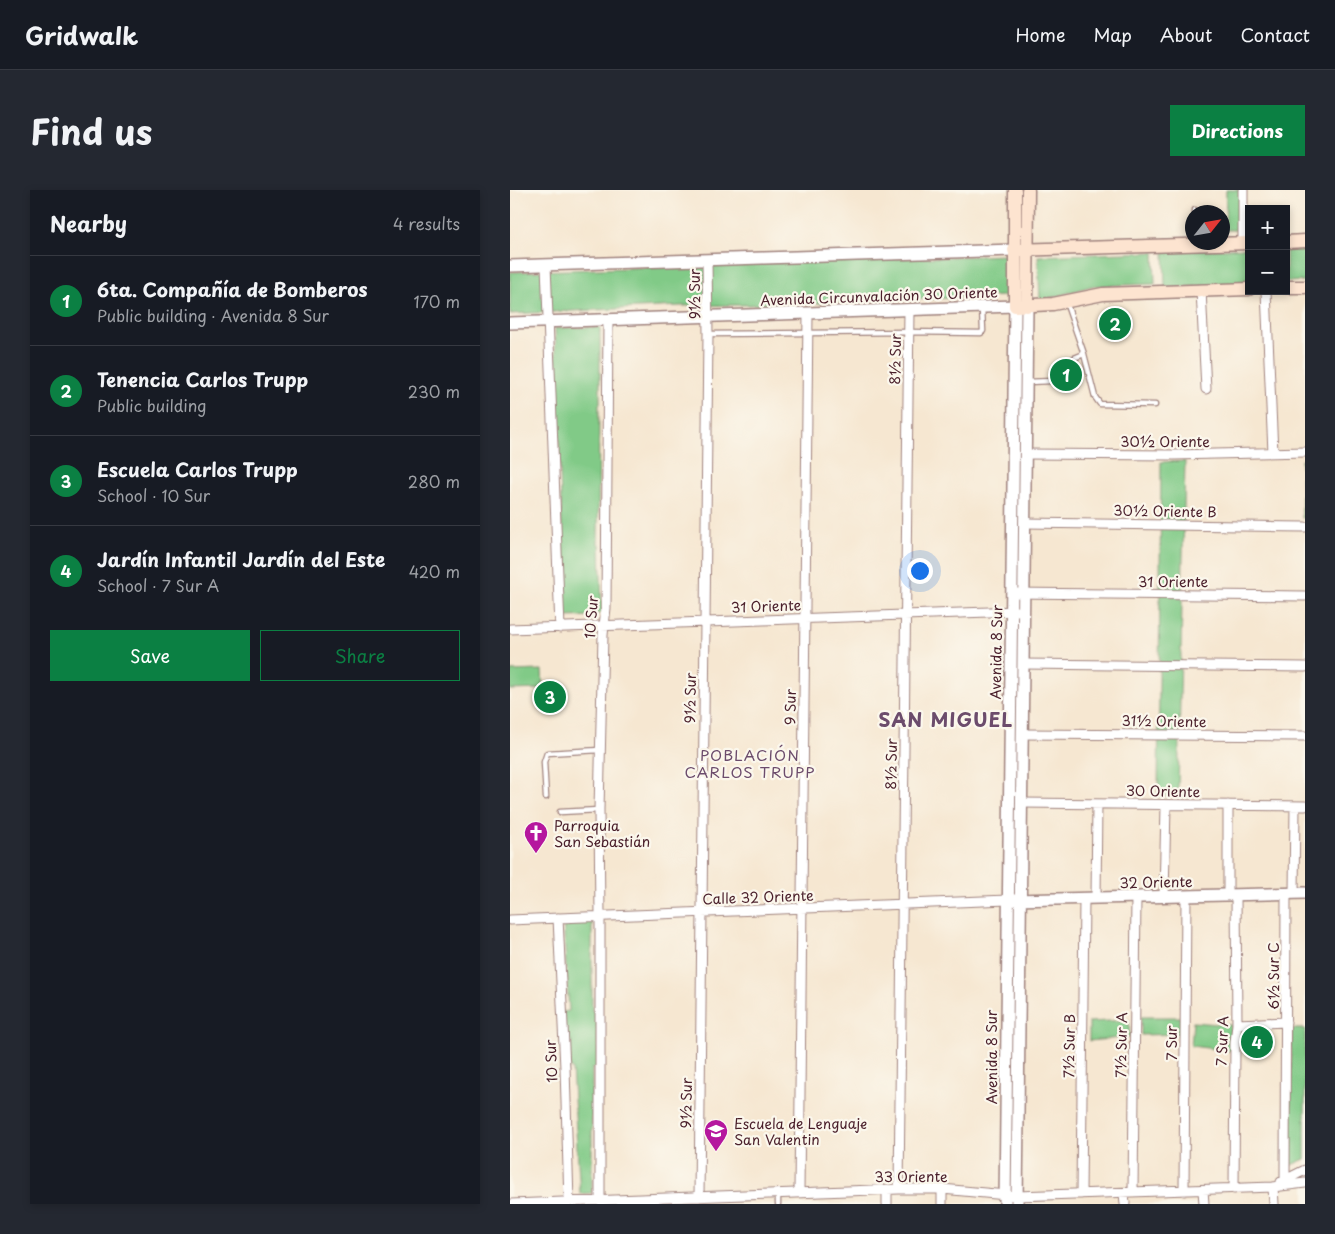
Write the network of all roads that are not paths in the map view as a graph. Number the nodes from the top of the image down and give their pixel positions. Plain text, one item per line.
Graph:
1 (1015, 190) edge
2 (1028, 190) edge
3 (1244, 190) edge
4 (1245, 216) edge
5 (1305, 241) edge
6 (1290, 242) edge
7 (1230, 243) edge
8 (1245, 243) edge
9 (1185, 244) edge
10 (1014, 250) junction
11 (1028, 250) junction
12 (707, 260) junction
13 (546, 265) junction
14 (510, 266) edge
15 (1290, 287) edge
16 (1305, 287) edge
17 (1245, 289) edge
18 (1201, 290) junction
19 (1266, 295) edge
20 (1066, 301) junction
21 (1021, 306) junction
22 (982, 307) junction
23 (910, 310) junction
24 (808, 313) junction
25 (708, 316) junction
26 (608, 320) junction
27 (548, 322) junction
28 (510, 323) edge
29 (909, 332) junction
30 (808, 333) junction
31 (708, 334) junction
32 (1084, 354) junction
33 (1014, 382) junction
34 (1026, 382) junction
35 (1206, 389) dead end
36 (1155, 405) dead end
37 (1305, 452) edge
38 (1272, 453) junction
39 (1025, 454) junction
40 (1025, 523) junction
41 (1305, 527) edge
42 (1012, 593) junction
43 (1024, 593) junction
44 (1305, 596) edge
45 (1024, 610) junction
46 (1011, 611) junction
47 (906, 614) junction
48 (805, 618) junction
49 (704, 622) junction
50 (604, 626) junction
51 (560, 628) junction
52 (510, 629) edge
53 (1023, 664) junction
54 (1305, 667) edge
55 (1022, 734) junction
56 (1305, 736) edge
57 (600, 750) junction
58 (546, 797) dead end
59 (1022, 803) junction
60 (1097, 804) junction
61 (1166, 804) junction
62 (1228, 805) junction
63 (1295, 806) junction
64 (1305, 806) edge
65 (599, 810) junction
66 (560, 812) dead end
67 (1295, 893) edge
68 (1232, 895) junction
69 (1186, 896) junction
70 (1136, 897) junction
71 (1164, 897) junction
72 (1096, 898) junction
73 (1084, 899) junction
74 (1008, 900) junction
75 (1021, 900) junction
76 (903, 905) junction
77 (802, 908) junction
78 (702, 912) junction
79 (600, 917) junction
80 (558, 918) junction
81 (510, 920) edge
82 (1286, 1022) junction
83 (1237, 1024) junction
84 (1305, 1170) edge
85 (1285, 1179) junction
86 (1305, 1183) edge
87 (1273, 1187) junction
88 (887, 1189) junction
89 (900, 1189) junction
90 (942, 1189) junction
91 (1234, 1189) junction
92 (1184, 1190) junction
93 (1203, 1190) junction
94 (799, 1192) junction
95 (1129, 1192) junction
96 (778, 1193) junction
97 (1081, 1194) junction
98 (699, 1197) junction
99 (1005, 1200) edge
100 (1017, 1200) edge
101 (600, 1201) junction
102 (676, 1201) edge
103 (569, 1202) junction
104 (615, 1202) edge
105 (511, 1204) edge
106 (778, 1204) edge
107 (887, 1204) edge
108 (942, 1204) edge
109 (1125, 1204) edge
110 (1204, 1204) edge
111 (1274, 1204) edge

1 - 10 main road, Avenida 8 Sur
2 - 11 main road, Avenida 8 Sur
3 - 4 street
5 - 6 main road
7 - 8 main road
9 - 11 main road
10 - 11 main road
10 - 12 street
10 - 21 main road, Avenida 8 Sur
11 - 21 main road, Avenida 8 Sur
12 - 13 street
12 - 25 street, 9½ Sur
13 - 14 street
13 - 27 street
15 - 16 main road
17 - 18 main road, Avenida Circunvalación 30 Oriente
18 - 20 main road, Avenida Circunvalación 30 Oriente
18 - 35 street
19 - 38 street
20 - 21 main road, Avenida Circunvalación 30 Oriente
20 - 32 lane
21 - 22 street, Avenida Circunvalación 30 Oriente
21 - 33 street, Avenida 8 Sur
21 - 34 street, Avenida 8 Sur
22 - 23 street, Avenida Circunvalación 30 Oriente
22 - 29 lane
23 - 24 street, Avenida Circunvalación 30 Oriente
23 - 29 street, 8½ Sur
24 - 25 street, Avenida Circunvalación 30 Oriente
24 - 30 street, 9 Sur
25 - 26 street, Avenida Circunvalación 30 Oriente
25 - 31 street, 9½ Sur
26 - 27 street, Avenida Circunvalación 30 Oriente
26 - 50 street, 10 Sur
27 - 28 street, Avenida Circunvalación 30 Oriente
27 - 51 street
29 - 30 lane
29 - 47 street, 8½ Sur
30 - 31 lane
30 - 48 street, 9 Sur
31 - 49 street, 9½ Sur
32 - 34 lane
32 - 36 lane
33 - 34 lane
33 - 42 street, Avenida 8 Sur
34 - 39 street, Avenida 8 Sur
37 - 38 street, 30½ Oriente
38 - 39 street, 30½ Oriente
39 - 40 street, Avenida 8 Sur
40 - 41 street, 30½ Oriente B
40 - 43 street, Avenida 8 Sur
42 - 43 street, 31 Oriente
42 - 46 street, Avenida 8 Sur
43 - 44 street, 31 Oriente
43 - 45 street, Avenida 8 Sur
45 - 46 street, 31 Oriente
45 - 53 street, Avenida 8 Sur
46 - 47 street, 31 Oriente
46 - 74 street, Avenida 8 Sur
47 - 48 street, 31 Oriente
47 - 76 street, 8½ Sur
48 - 49 street, 31 Oriente
48 - 77 street, 9 Sur
49 - 50 street, 31 Oriente
49 - 78 street, 9½ Sur
50 - 51 street, 31 Oriente
50 - 57 street, 10 Sur
51 - 52 street, 31 Oriente
53 - 54 street
53 - 55 street, Avenida 8 Sur
55 - 56 street, 31½ Oriente
55 - 59 street, Avenida 8 Sur
57 - 58 lane
57 - 65 street, 10 Sur
59 - 60 street, 30 Oriente
59 - 75 street, Avenida 8 Sur
60 - 61 street, 30 Oriente
60 - 72 street
61 - 62 street, 30 Oriente
61 - 71 street
62 - 63 street, 30 Oriente
62 - 68 street, 7 Sur A
63 - 64 street, 30 Oriente
63 - 67 street, 6½ Sur C
65 - 66 lane
65 - 79 street, 10 Sur
67 - 68 street, 32 Oriente
67 - 82 street, 6½ Sur C
68 - 69 street, 32 Oriente
68 - 83 street, 7 Sur A
69 - 71 street, 32 Oriente
69 - 92 street, 7 Sur
70 - 71 street, 32 Oriente
70 - 72 street, 32 Oriente
70 - 95 street, 7½ Sur A
72 - 73 street, 32 Oriente
73 - 75 street, 32 Oriente
73 - 97 street, 7½ Sur B
74 - 75 street, 32 Oriente
74 - 76 street, Calle 32 Oriente
74 - 99 street, Avenida 8 Sur
75 - 100 street, Avenida 8 Sur
76 - 77 street, Calle 32 Oriente
76 - 89 street, 8½ Sur
77 - 78 street, Calle 32 Oriente
77 - 94 street, 9 Sur
78 - 79 street, Calle 32 Oriente
78 - 98 street, 9½ Sur
79 - 80 street, Calle 32 Oriente
79 - 101 street, 10 Sur
80 - 81 street, Calle 32 Oriente
80 - 103 street, 10 Sur
82 - 83 street
82 - 85 street, 6½ Sur C
83 - 91 street, 7 Sur A
84 - 85 street
85 - 87 street
86 - 87 street, 33 Oriente
87 - 91 street, 33 Oriente
87 - 111 street
88 - 89 street, 33 Oriente
88 - 94 street, 33 Oriente
88 - 107 street
89 - 90 street, 33 Oriente
90 - 99 street, 33 Oriente
90 - 108 street
91 - 93 street, 33 Oriente
92 - 93 street, 33 Oriente
92 - 95 street, 33 Oriente
93 - 110 street
94 - 96 street, 33 Oriente
95 - 97 street, 33 Oriente
95 - 109 street, 7½ Sur A
96 - 98 street, 33 Oriente
96 - 106 lane
97 - 100 street, 33 Oriente
98 - 102 street, 33 Oriente
99 - 100 street, 33 Oriente
101 - 103 street, 33 Oriente
101 - 104 street, 33 Oriente
102 - 104 street, 33 Oriente
103 - 105 street, 33 Oriente

